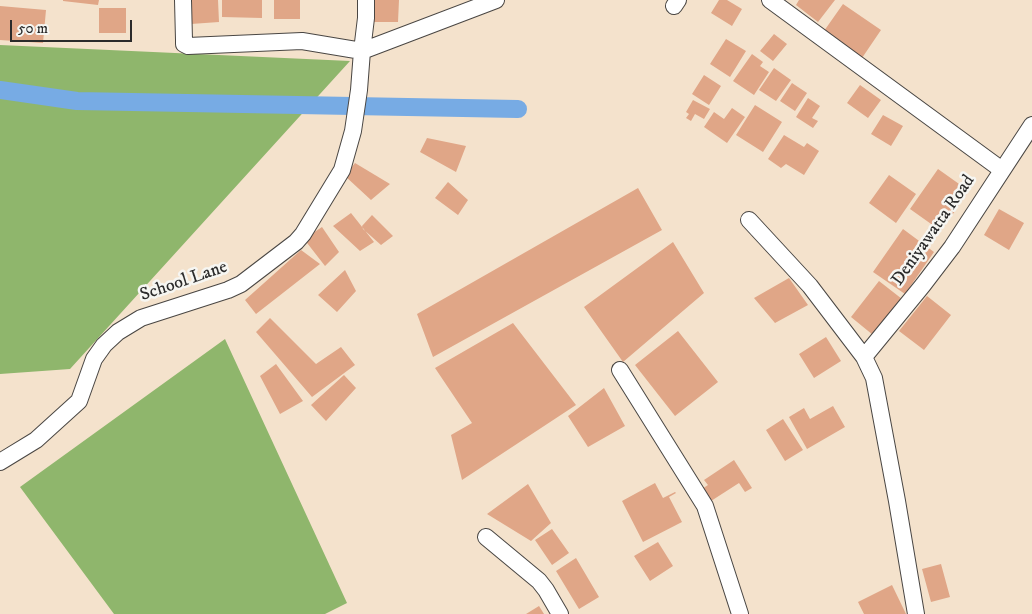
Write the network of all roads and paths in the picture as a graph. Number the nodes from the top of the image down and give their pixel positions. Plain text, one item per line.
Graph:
1 (184, 0) edge
2 (366, 0) edge
3 (496, 0) edge
4 (770, 0) edge
5 (362, 51) junction
6 (1032, 125) edge
7 (1002, 170) junction
8 (750, 220) dead end
9 (864, 357) junction
10 (620, 370) dead end
11 (0, 462) edge
12 (486, 537) dead end
13 (560, 614) edge
14 (740, 614) edge
15 (916, 614) edge

1 - 5 street
2 - 5 street, School Lane
3 - 5 street
4 - 7 street
5 - 11 street, School Lane
6 - 7 street, Deniyawatta Road
7 - 9 street, Deniyawatta Road
8 - 9 street
9 - 15 street
10 - 14 street
12 - 13 street

